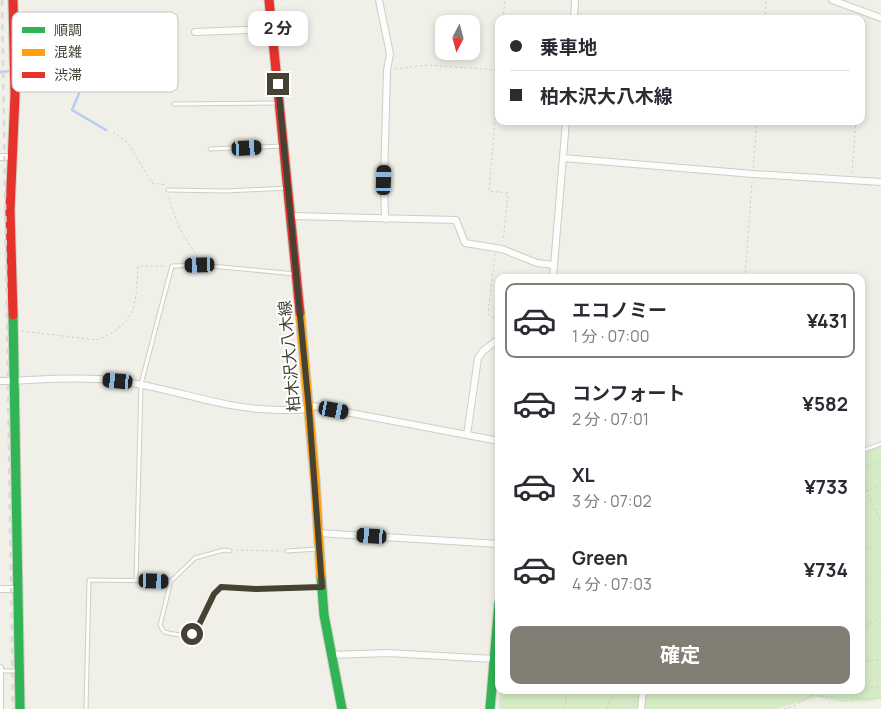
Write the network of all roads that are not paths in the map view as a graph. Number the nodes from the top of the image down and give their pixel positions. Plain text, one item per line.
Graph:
1 (269, 0) edge
2 (379, 0) edge
3 (575, 0) edge
4 (832, 0) edge
5 (574, 15) edge
6 (881, 18) edge
7 (272, 29) junction
8 (195, 32) dead end
9 (16, 92) edge
10 (280, 103) junction
11 (174, 104) dead end
12 (566, 125) edge
13 (284, 146) junction
14 (210, 149) dead end
15 (0, 157) edge
16 (12, 157) junction
17 (563, 158) junction
18 (881, 182) edge
19 (288, 188) junction
20 (168, 190) road end
21 (292, 216) junction
22 (385, 219) junction
23 (554, 265) junction
24 (297, 274) junction
25 (553, 274) edge
26 (495, 342) edge
27 (15, 380) junction
28 (0, 381) edge
29 (141, 384) junction
30 (309, 409) junction
31 (467, 435) junction
32 (495, 440) edge
33 (881, 444) edge
34 (865, 450) edge
35 (318, 533) junction
36 (495, 544) edge
37 (319, 549) junction
38 (230, 551) road end
39 (287, 551) road end
40 (136, 580) junction
41 (171, 582) junction
42 (322, 587) junction
43 (0, 589) edge
44 (19, 590) junction
45 (495, 647) edge
46 (331, 655) junction
47 (494, 658) junction
48 (0, 669) edge
49 (19, 671) junction
50 (643, 694) edge
51 (0, 709) edge
52 (20, 709) edge
53 (86, 709) edge
54 (342, 709) edge
55 (490, 709) edge
56 (641, 709) edge

1 - 7 street, 柏木沢大八木線
2 - 22 street
3 - 5 street
4 - 6 street
7 - 8 street
7 - 10 street, 柏木沢大八木線
9 - 16 street
10 - 11 lane
10 - 13 street, 柏木沢大八木線
12 - 17 street
13 - 14 lane
13 - 19 street, 柏木沢大八木線
15 - 16 street
16 - 27 street
17 - 18 street
17 - 23 street
19 - 20 lane
19 - 21 street, 柏木沢大八木線
21 - 22 street
21 - 24 street, 柏木沢大八木線
22 - 23 street
23 - 25 street
24 - 29 lane
24 - 30 street, 柏木沢大八木線
26 - 31 street
27 - 28 street
27 - 29 street
27 - 44 street
29 - 30 street
29 - 40 lane
30 - 31 street
30 - 35 street, 柏木沢大八木線
31 - 32 street
33 - 34 lane
35 - 36 street
35 - 37 street, 柏木沢大八木線
37 - 39 lane
37 - 42 street, 柏木沢大八木線
38 - 41 lane
40 - 41 lane
40 - 53 lane
41 - 42 lane
42 - 46 street, 柏木沢大八木線
43 - 44 street
44 - 49 street
45 - 47 street
46 - 47 street
46 - 54 street, 柏木沢大八木線
47 - 55 street
48 - 49 lane
48 - 51 street
49 - 52 street
50 - 56 street

